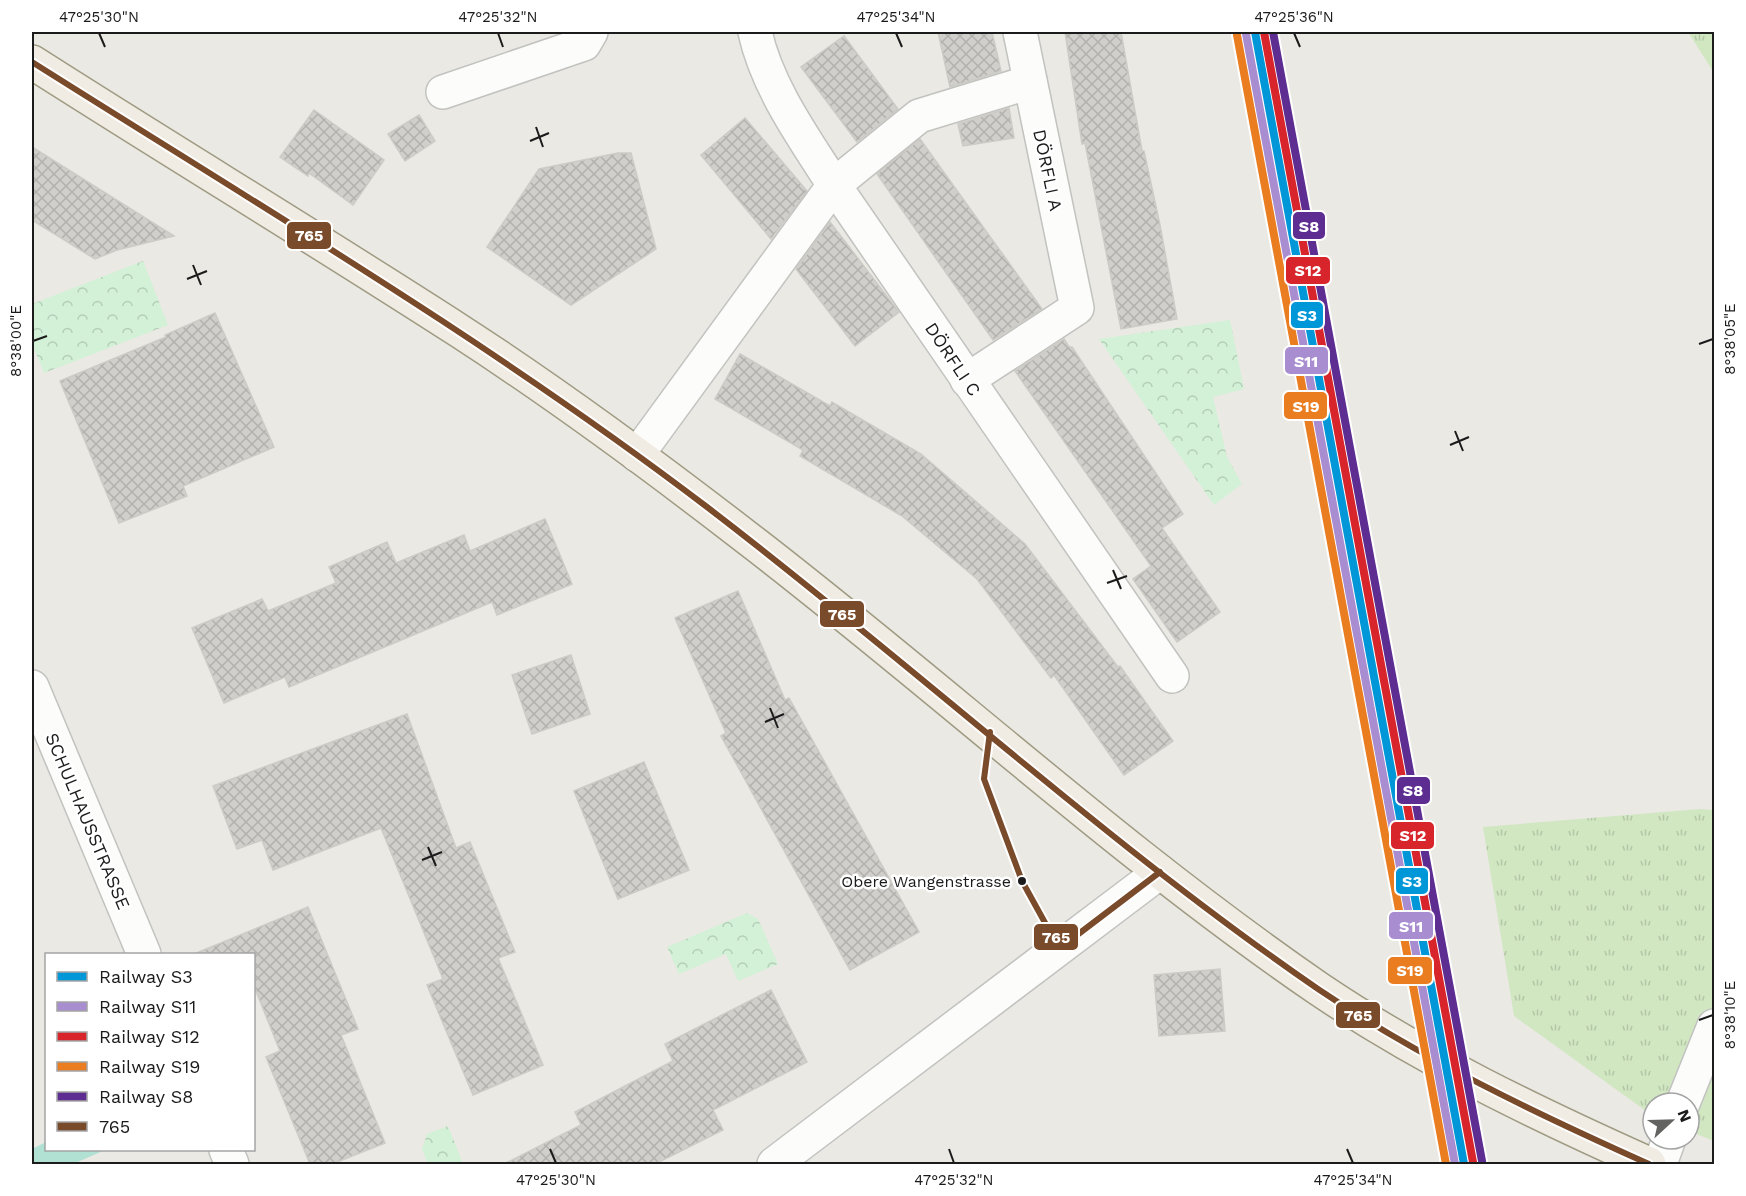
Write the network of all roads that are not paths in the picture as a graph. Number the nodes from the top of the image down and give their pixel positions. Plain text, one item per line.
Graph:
1 (591, 32) edge
2 (755, 32) edge
3 (1020, 32) edge
4 (32, 63) edge
5 (1030, 82) junction
6 (443, 92) dead end
7 (834, 185) junction
8 (967, 380) junction
9 (638, 455) junction
10 (1172, 676) dead end
11 (32, 687) edge
12 (1160, 872) junction
13 (144, 953) edge
14 (1714, 1026) edge
15 (1688, 1091) edge
16 (774, 1164) edge
17 (1649, 1164) edge

1 - 6 street
2 - 7 street, DÖRFLI C
3 - 5 street, DÖRFLI A
4 - 9 main road
5 - 7 street
5 - 8 street, DÖRFLI A
7 - 8 street, DÖRFLI C
7 - 9 street
8 - 10 street, DÖRFLI C
9 - 12 main road
11 - 13 street, SCHULHAUSSTRASSE
12 - 16 street
12 - 17 main road
14 - 15 street

